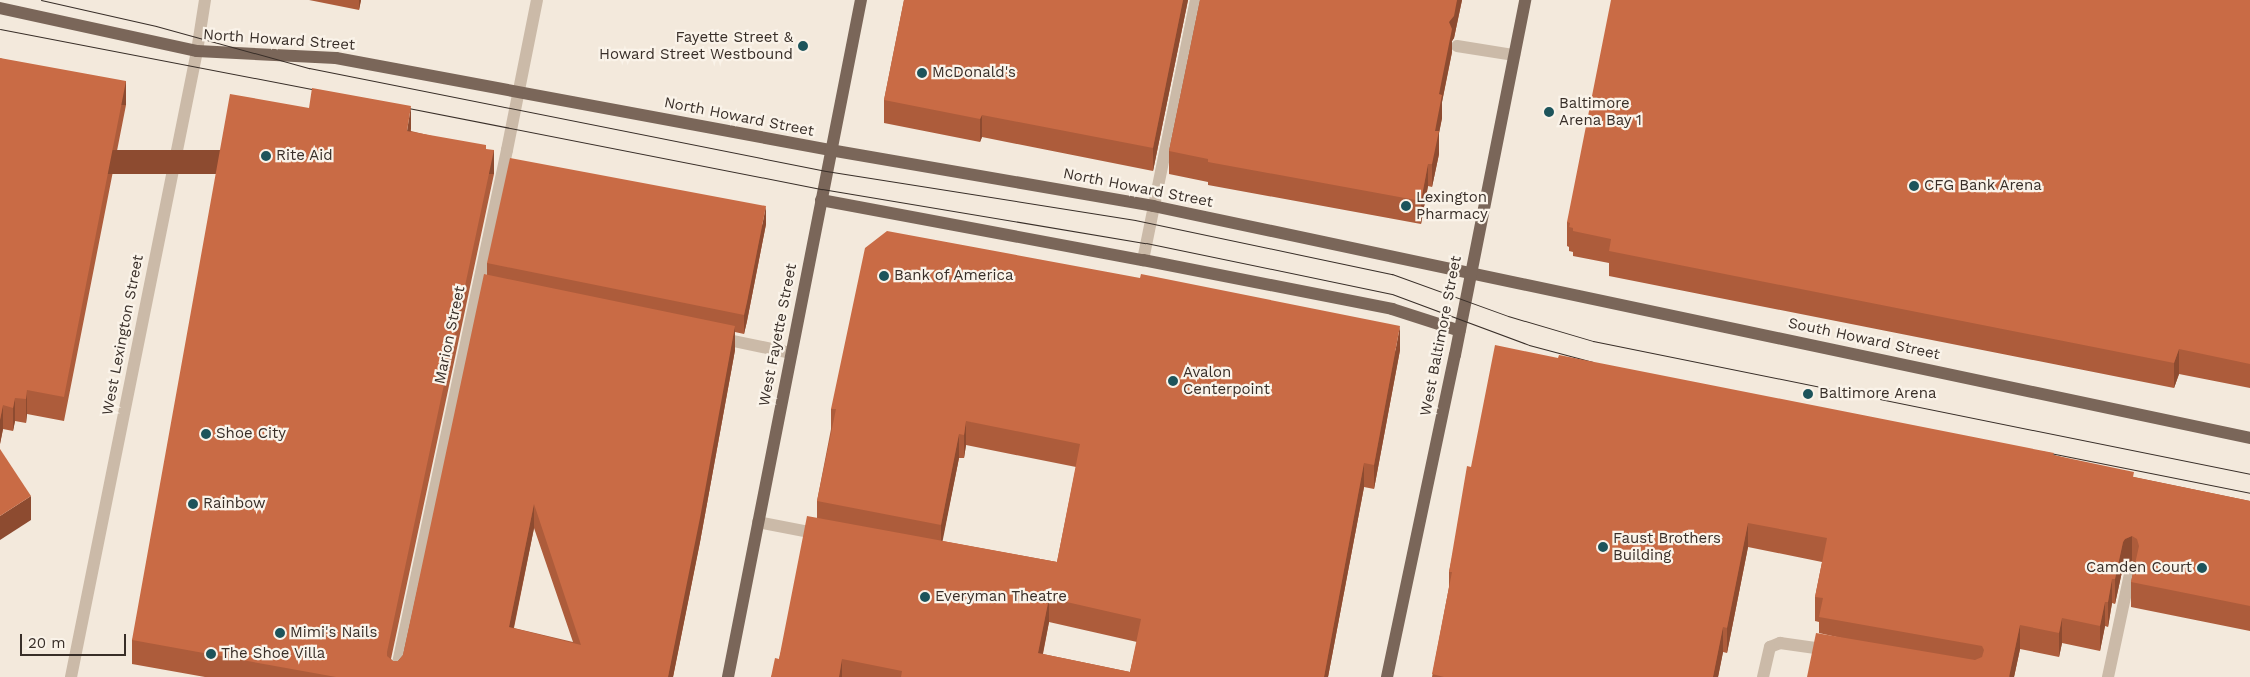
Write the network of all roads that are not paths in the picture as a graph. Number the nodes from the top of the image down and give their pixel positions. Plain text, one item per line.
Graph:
1 (205, 0) edge
2 (537, 0) edge
3 (861, 0) edge
4 (1196, 0) edge
5 (1525, 0) edge
6 (0, 8) edge
7 (1456, 46) dead end
8 (197, 51) junction
9 (1514, 55) junction
10 (519, 92) junction
11 (830, 150) junction
12 (821, 200) junction
13 (1153, 206) junction
14 (1143, 260) junction
15 (1471, 273) junction
16 (477, 288) junction
17 (493, 292) edge
18 (1460, 331) junction
19 (707, 335) edge
20 (791, 353) junction
21 (2250, 438) edge
22 (758, 522) junction
23 (835, 537) edge
24 (2131, 569) dead end
25 (1839, 652) edge
26 (71, 677) edge
27 (395, 677) edge
28 (728, 677) edge
29 (1387, 677) edge
30 (1763, 677) edge
31 (2108, 677) edge

1 - 8 street, West Lexington Street
2 - 10 street, Marion Street
3 - 11 main road, West Fayette Street
4 - 13 street
5 - 9 main road, West Baltimore Street
6 - 8 main road, North Howard Street
7 - 9 street
8 - 10 main road, North Howard Street
8 - 26 street, West Lexington Street
9 - 15 main road, West Baltimore Street
10 - 11 main road, North Howard Street
10 - 16 street, Marion Street
11 - 12 main road, West Fayette Street
11 - 13 main road, North Howard Street
12 - 14 main road
12 - 20 main road, West Fayette Street
13 - 14 street
13 - 15 main road, North Howard Street
14 - 18 main road
15 - 18 main road, West Baltimore Street
15 - 21 main road, South Howard Street
16 - 17 street
16 - 27 street, Marion Street
18 - 29 main road, West Baltimore Street
19 - 20 street
20 - 22 main road, West Fayette Street
22 - 23 street
22 - 28 main road, West Fayette Street
24 - 31 street
25 - 30 street

